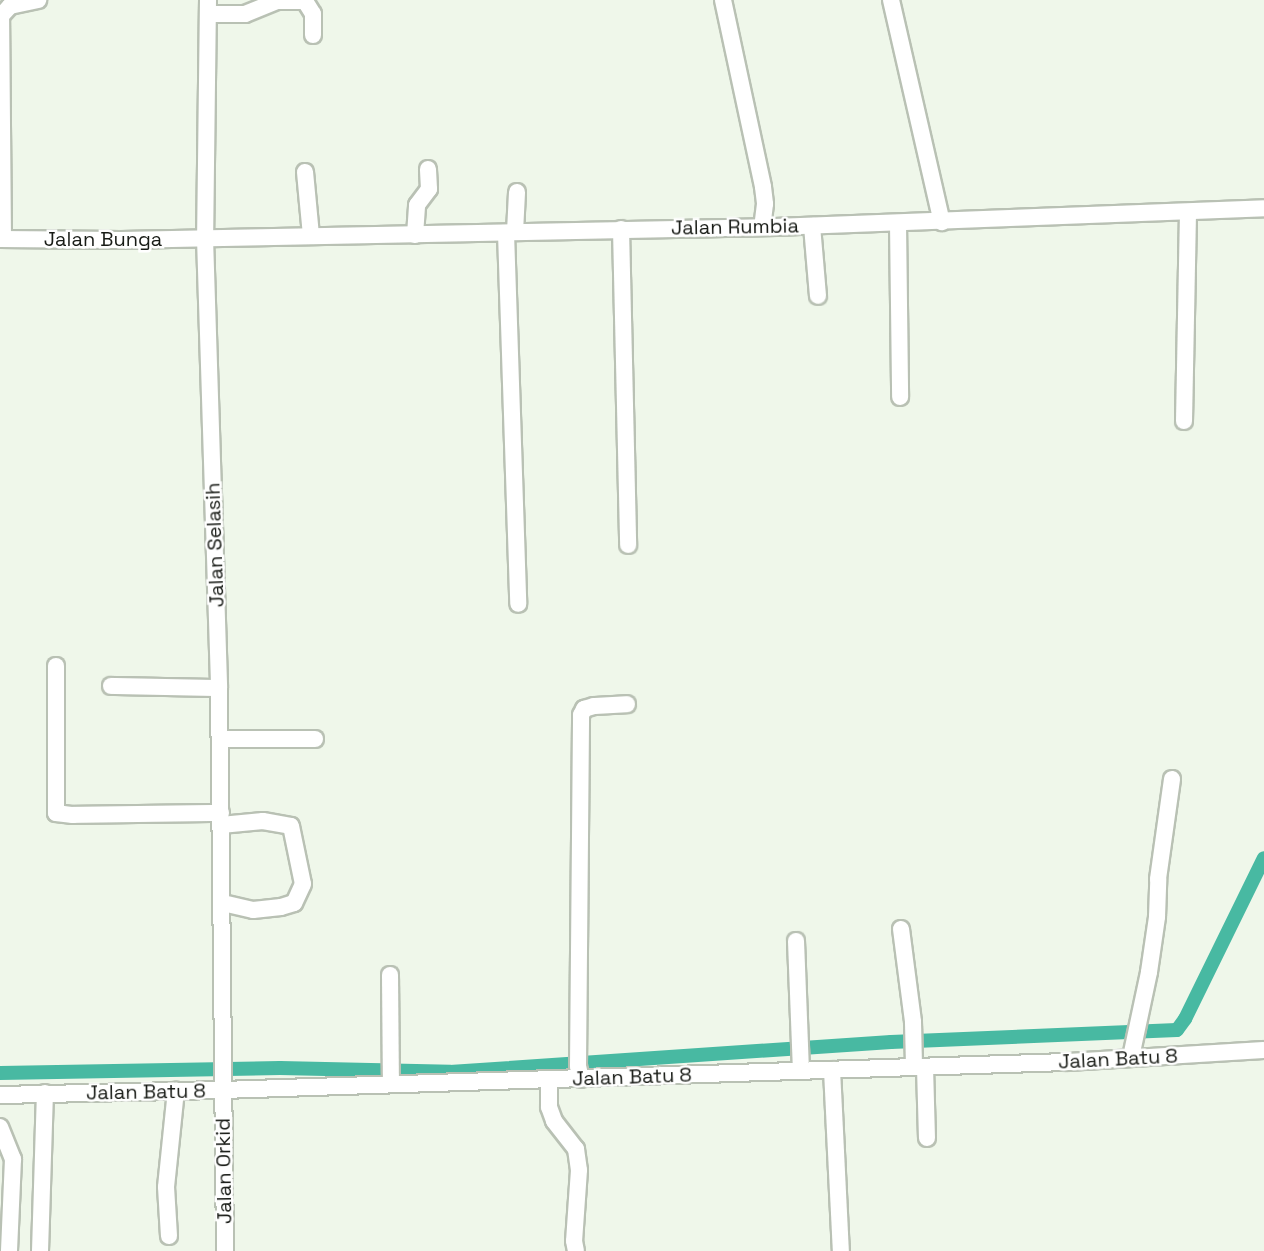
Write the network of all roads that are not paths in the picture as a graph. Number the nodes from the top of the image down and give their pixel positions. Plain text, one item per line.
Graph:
1 (38, 0) edge
2 (723, 0) edge
3 (891, 0) edge
4 (208, 7) edge
5 (313, 35) dead end
6 (428, 168) dead end
7 (305, 172) dead end
8 (517, 192) dead end
9 (1264, 208) edge
10 (1188, 213) junction
11 (942, 222) junction
12 (898, 223) junction
13 (812, 226) junction
14 (762, 227) junction
15 (621, 229) junction
16 (511, 233) junction
17 (311, 235) junction
18 (415, 235) junction
19 (205, 238) junction
20 (1, 239) edge
21 (818, 296) dead end
22 (900, 397) dead end
23 (1184, 421) dead end
24 (628, 545) dead end
25 (518, 604) dead end
26 (56, 666) dead end
27 (111, 686) dead end
28 (219, 688) junction
29 (627, 704) dead end
30 (220, 738) junction
31 (315, 739) dead end
32 (1172, 779) dead end
33 (221, 819) junction
34 (223, 903) junction
35 (901, 929) dead end
36 (796, 941) dead end
37 (390, 975) dead end
38 (1133, 1049) junction
39 (1264, 1050) edge
40 (800, 1063) junction
41 (918, 1063) junction
42 (832, 1070) junction
43 (580, 1072) junction
44 (391, 1079) junction
45 (549, 1079) junction
46 (222, 1084) junction
47 (176, 1091) junction
48 (45, 1093) junction
49 (0, 1095) edge
50 (0, 1126) edge
51 (927, 1138) dead end
52 (169, 1236) dead end
53 (9, 1251) edge
54 (40, 1251) edge
55 (225, 1251) edge
56 (576, 1251) edge
57 (841, 1251) edge

1 - 20 street
2 - 14 street
3 - 11 street
4 - 5 street
4 - 19 street, Jalan Selasih
6 - 18 street
7 - 17 street
8 - 16 street
9 - 10 street, Jalan Rumbia
10 - 11 street, Jalan Rumbia
10 - 23 street
11 - 12 street, Jalan Rumbia
12 - 13 street, Jalan Rumbia
12 - 22 street
13 - 14 street, Jalan Rumbia
13 - 21 street
14 - 15 street, Jalan Rumbia
15 - 16 street, Jalan Rumbia
15 - 24 street
16 - 18 street, Jalan Rumbia
16 - 25 street
17 - 18 street, Jalan Rumbia
17 - 19 street, Jalan Rumbia
19 - 20 street, Jalan Bunga
19 - 28 street, Jalan Selasih
26 - 33 street
27 - 28 street
28 - 30 street, Jalan Selasih
29 - 43 street
30 - 31 street
30 - 33 street, Jalan Selasih
32 - 38 street
33 - 34 street, Jalan Selasih
33 - 34 street
34 - 46 street, Jalan Selasih
35 - 41 street
36 - 40 street
37 - 44 street
38 - 39 street, Jalan Batu 8
38 - 41 street, Jalan Batu 8
40 - 42 street, Jalan Batu 8
40 - 43 street, Jalan Batu 8
41 - 42 street, Jalan Batu 8
41 - 51 street
42 - 57 street
43 - 45 street, Jalan Batu 8
44 - 45 street, Jalan Batu 8
44 - 46 street, Jalan Batu 8
45 - 56 street
46 - 47 street, Jalan Batu 8
46 - 55 street, Jalan Orkid
47 - 48 street, Jalan Batu 8
47 - 52 street
48 - 49 street, Jalan Batu 8
48 - 54 street
50 - 53 street

